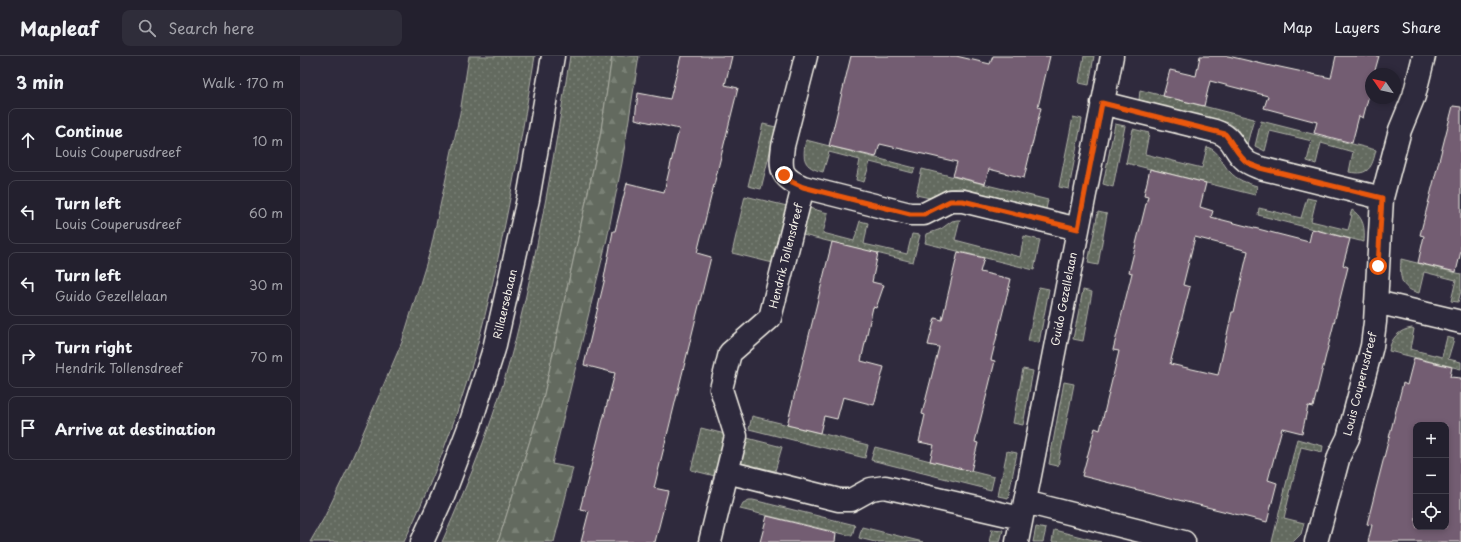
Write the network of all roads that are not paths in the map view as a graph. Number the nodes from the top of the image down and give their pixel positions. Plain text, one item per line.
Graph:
1 (553, 56) edge
2 (806, 56) edge
3 (1112, 56) edge
4 (1424, 56) edge
5 (1102, 103) junction
6 (803, 187) junction
7 (1382, 198) junction
8 (1078, 229) junction
9 (1376, 302) junction
10 (1461, 322) edge
11 (727, 472) junction
12 (1023, 510) junction
13 (1136, 536) edge
14 (422, 542) edge
15 (710, 542) edge
16 (1017, 542) edge
17 (1184, 542) edge
18 (1316, 542) edge

1 - 14 street, Rillaersebaan
2 - 6 street
3 - 5 street, Guido Gezellelaan
4 - 7 street, Louis Couperusdreef
5 - 7 street
5 - 8 street, Guido Gezellelaan
6 - 8 street
6 - 11 street, Hendrik Tollensdreef
7 - 9 street, Louis Couperusdreef
8 - 12 street, Guido Gezellelaan
9 - 10 street
9 - 18 street, Louis Couperusdreef
11 - 12 street
11 - 15 street, Hendrik Tollensdreef
12 - 13 street
12 - 16 street, Guido Gezellelaan
13 - 17 street

